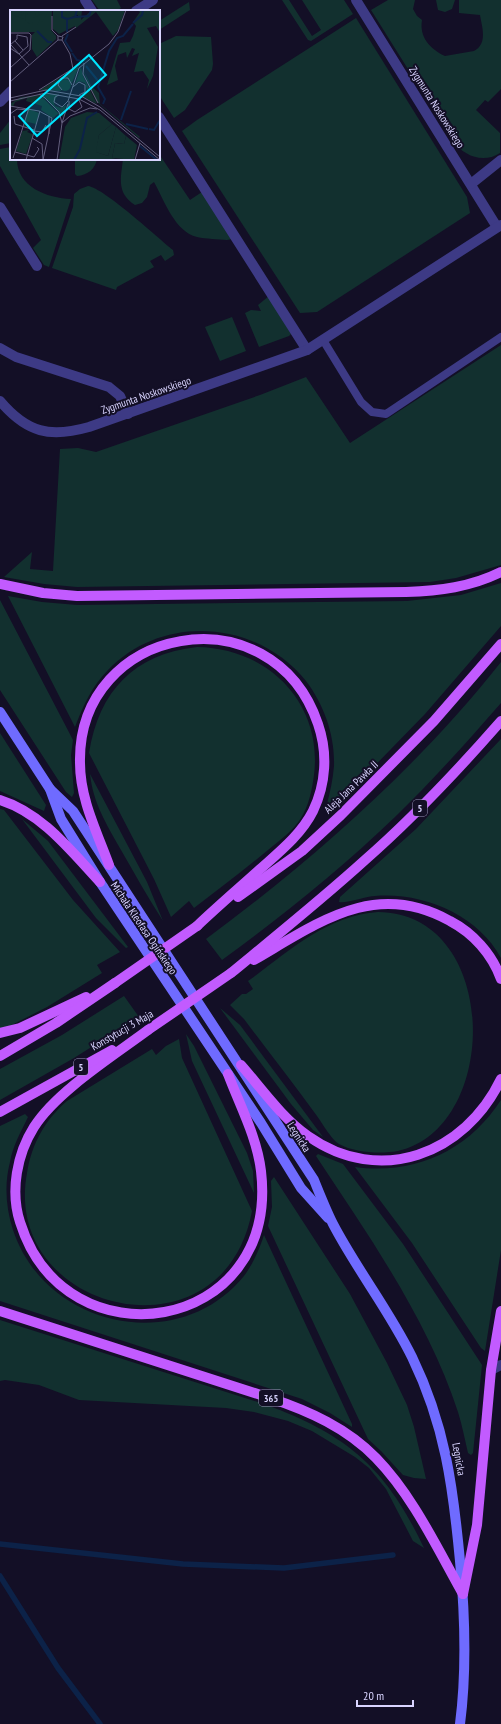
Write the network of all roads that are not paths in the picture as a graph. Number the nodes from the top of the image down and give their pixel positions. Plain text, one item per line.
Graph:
1 (85, 0) edge
2 (153, 0) edge
3 (356, 0) edge
4 (91, 10) edge
5 (138, 10) edge
6 (10, 92) edge
7 (0, 102) edge
8 (160, 119) edge
9 (501, 160) edge
10 (471, 184) junction
11 (0, 207) edge
12 (499, 226) edge
13 (37, 266) dead end
14 (501, 337) edge
15 (323, 340) junction
16 (0, 348) edge
17 (306, 350) junction
18 (0, 401) edge
19 (128, 414) junction
20 (501, 572) edge
21 (0, 584) edge
22 (501, 644) edge
23 (0, 712) edge
24 (501, 721) edge
25 (50, 789) junction
26 (0, 800) edge
27 (109, 865) junction
28 (100, 882) junction
29 (197, 926) junction
30 (230, 973) junction
31 (501, 979) edge
32 (115, 984) junction
33 (148, 1030) junction
34 (0, 1033) edge
35 (0, 1056) edge
36 (241, 1065) junction
37 (228, 1074) junction
38 (501, 1079) edge
39 (0, 1112) edge
40 (333, 1224) junction
41 (0, 1311) edge
42 (501, 1311) edge
43 (500, 1326) edge
44 (501, 1365) edge
45 (491, 1370) junction
46 (463, 1594) junction
47 (460, 1724) edge

1 - 4 street
2 - 5 street
3 - 10 street, Zygmunta Noskowskiego
6 - 7 street
8 - 17 street
9 - 10 street
10 - 12 street, Zygmunta Noskowskiego
11 - 13 street
12 - 15 street, Zygmunta Noskowskiego
14 - 15 lane
15 - 17 street, Zygmunta Noskowskiego
16 - 19 street
17 - 19 street, Zygmunta Noskowskiego
18 - 19 street, Zygmunta Noskowskiego
20 - 21 main road
22 - 29 main road, Aleja Jana Pawła II
23 - 25 main road, Michała Kleofasa Ogińskiego
24 - 30 main road, 5
25 - 27 main road, Michała Kleofasa Ogińskiego
25 - 28 main road, Michała Kleofasa Ogińskiego
26 - 28 main road
27 - 29 main road
27 - 36 main road, Michała Kleofasa Ogińskiego / 365
28 - 37 main road, Michała Kleofasa Ogińskiego / 365
29 - 32 main road, bridge
30 - 31 main road
30 - 33 main road, Konstytucji 3 Maja / 5, bridge
32 - 34 main road
32 - 35 main road
33 - 37 main road
33 - 39 main road, Konstytucji 3 Maja / 5
36 - 38 main road
36 - 40 main road, Legnicka / 365
37 - 40 main road, Legnicka / 365
40 - 46 main road, Legnicka / 365
41 - 46 main road, 365
42 - 43 main road, 365
43 - 45 main road, 365
44 - 45 street
45 - 46 main road, 365
46 - 47 main road, Legnicka / 365

